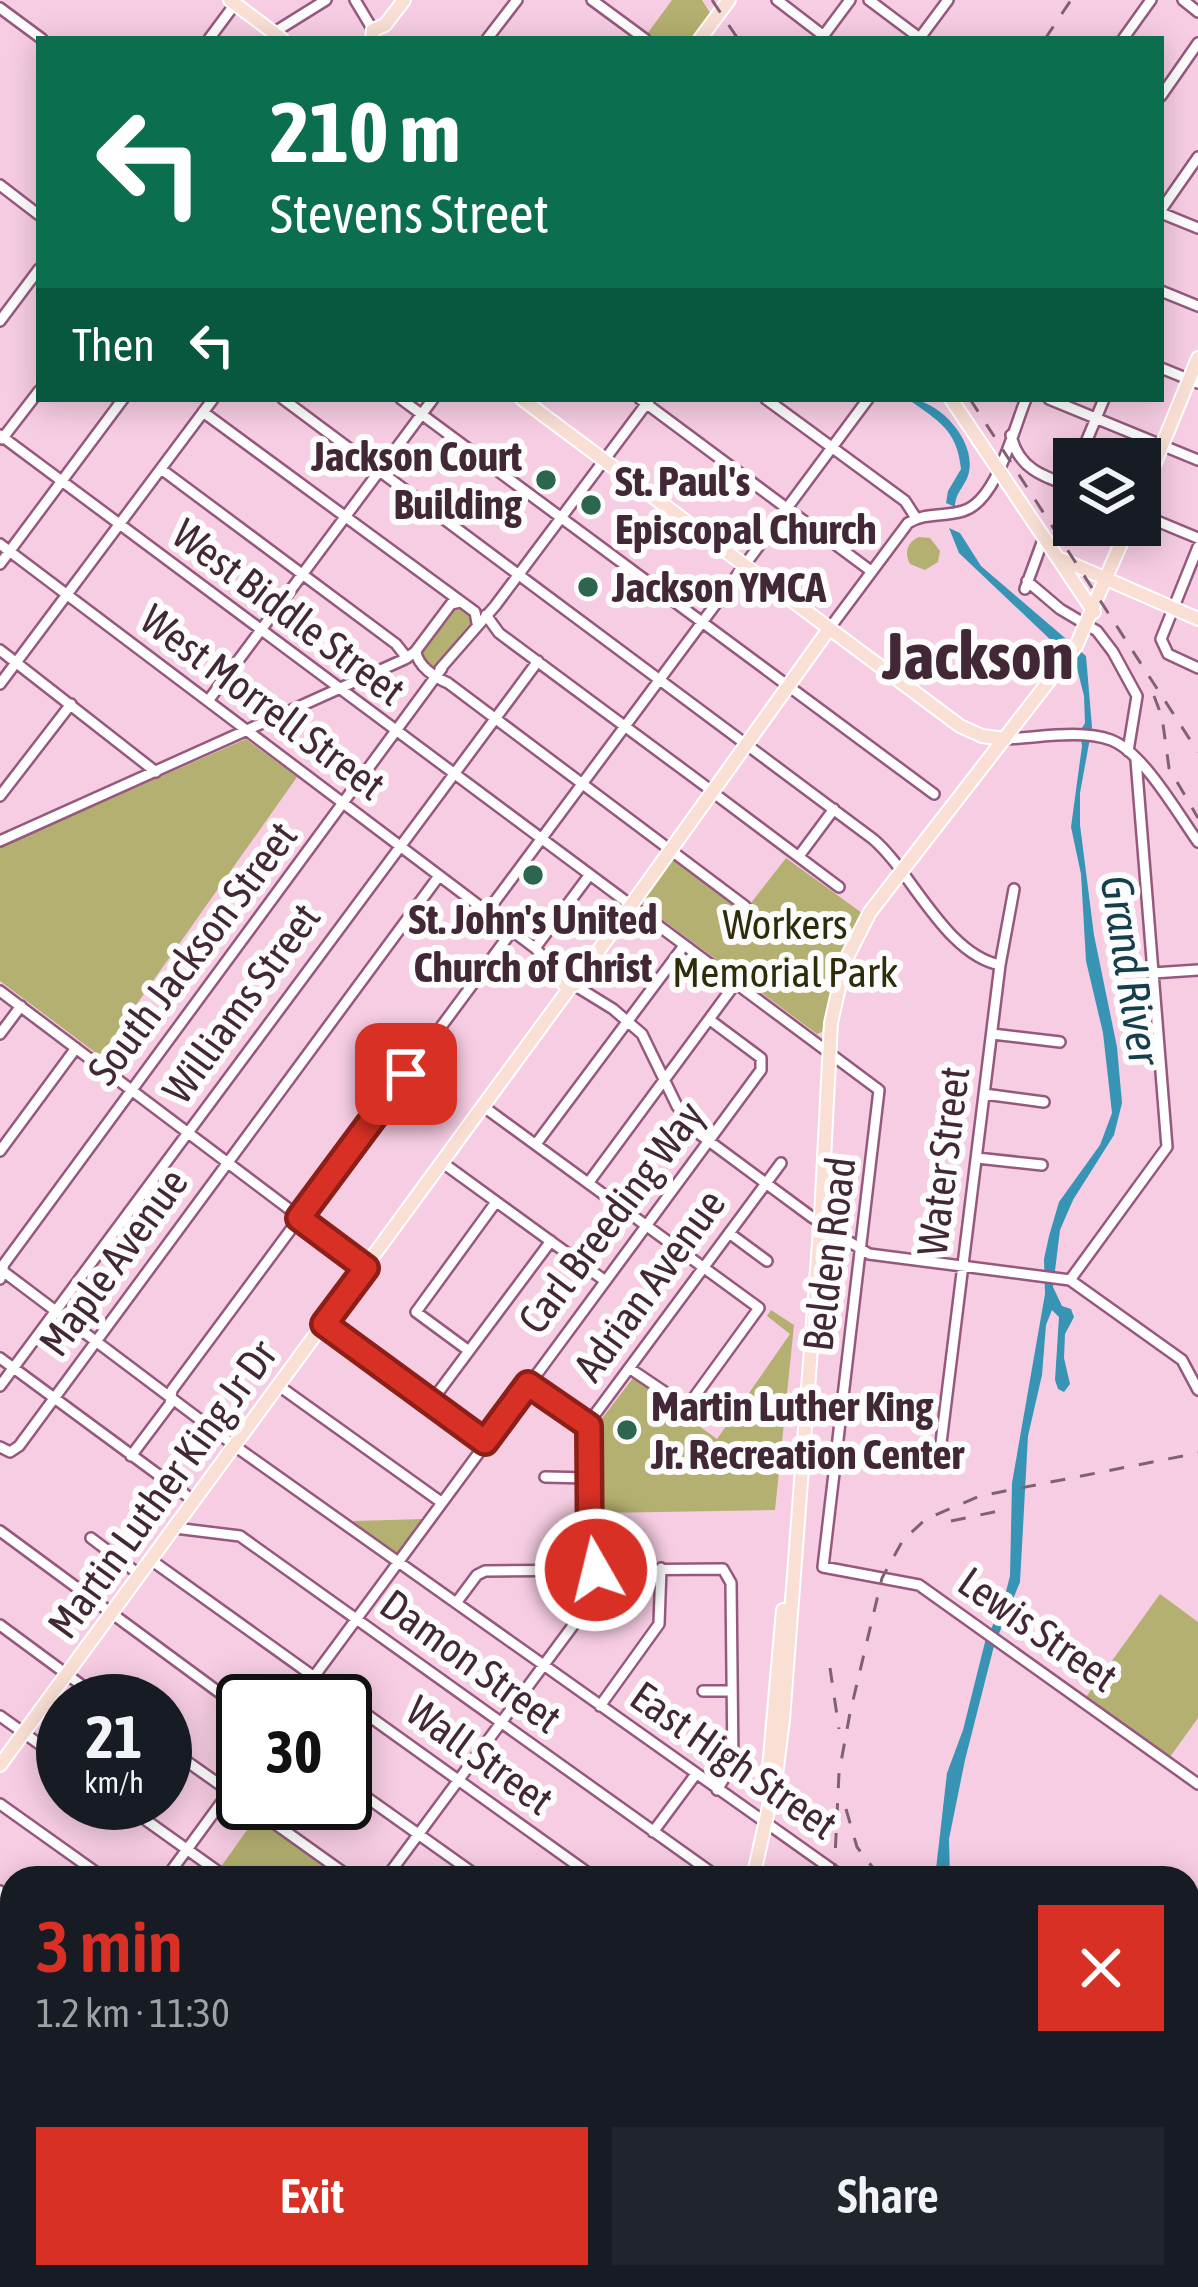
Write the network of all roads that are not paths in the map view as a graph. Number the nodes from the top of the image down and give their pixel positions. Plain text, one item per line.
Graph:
1 (326, 0) edge
2 (355, 0) edge
3 (404, 0) edge
4 (517, 0) edge
5 (592, 0) edge
6 (729, 0) edge
7 (777, 0) edge
8 (850, 0) edge
9 (868, 0) edge
10 (948, 0) edge
11 (1151, 0) edge
12 (1183, 0) edge
13 (233, 2) edge
14 (0, 8) edge
15 (1198, 11) edge
16 (373, 34) edge
17 (38, 36) edge
18 (211, 36) edge
19 (278, 36) edge
20 (489, 36) edge
21 (641, 36) edge
22 (702, 36) edge
23 (821, 36) edge
24 (823, 36) edge
25 (916, 36) edge
26 (922, 36) edge
27 (1125, 36) edge
28 (1198, 43) edge
29 (1164, 91) edge
30 (1198, 157) edge
31 (0, 185) edge
32 (10, 193) junction
33 (0, 207) edge
34 (1164, 208) edge
35 (36, 212) edge
36 (1164, 213) edge
37 (1198, 228) edge
38 (36, 272) edge
39 (1164, 292) edge
40 (1198, 306) edge
41 (0, 321) edge
42 (1198, 358) edge
43 (1164, 369) edge
44 (1194, 381) edge
45 (36, 395) edge
46 (121, 402) edge
47 (211, 402) edge
48 (287, 402) edge
49 (405, 402) edge
50 (431, 402) edge
51 (526, 402) edge
52 (644, 402) edge
53 (648, 402) edge
54 (770, 402) edge
55 (866, 402) edge
56 (953, 402) edge
57 (1025, 402) edge
58 (1056, 402) edge
59 (1103, 402) edge
60 (203, 412) junction
61 (422, 414) junction
62 (1096, 418) junction
63 (1011, 435) junction
64 (1088, 438) edge
65 (1, 439) edge
66 (1162, 446) junction
67 (831, 448) junction
68 (603, 460) junction
69 (1198, 460) edge
70 (161, 469) junction
71 (998, 470) junction
72 (379, 471) junction
73 (1053, 479) edge
74 (62, 482) junction
75 (787, 508) junction
76 (345, 517) junction
77 (561, 518) junction
78 (916, 518) junction
79 (1161, 523) edge
80 (120, 526) junction
81 (1198, 538) edge
82 (1043, 540) junction
83 (1121, 546) edge
84 (5, 547) edge
85 (1198, 547) edge
86 (1062, 559) junction
87 (0, 564) edge
88 (743, 566) junction
89 (871, 571) junction
90 (302, 574) junction
91 (518, 574) junction
92 (1107, 580) junction
93 (68, 595) junction
94 (454, 600) junction
95 (1173, 608) junction
96 (1094, 612) junction
97 (480, 613) junction
98 (1198, 619) edge
99 (701, 623) junction
100 (1087, 626) junction
101 (829, 629) junction
102 (260, 632) junction
103 (417, 649) junction
104 (0, 650) edge
105 (404, 659) junction
106 (538, 661) junction
107 (16, 662) junction
108 (423, 665) junction
109 (442, 668) junction
110 (1198, 668) edge
111 (660, 679) junction
112 (436, 680) junction
113 (0, 684) edge
114 (787, 686) junction
115 (337, 690) junction
116 (208, 701) junction
117 (71, 704) junction
118 (495, 717) junction
119 (625, 725) junction
120 (248, 732) junction
121 (397, 734) junction
122 (1005, 739) junction
123 (746, 743) junction
124 (1132, 756) junction
125 (156, 772) junction
126 (452, 774) junction
127 (583, 782) junction
128 (716, 794) junction
129 (934, 794) dead end
130 (0, 796) edge
131 (344, 804) junction
132 (834, 809) junction
133 (539, 840) junction
134 (0, 841) edge
135 (1198, 842) edge
136 (399, 845) junction
137 (670, 850) junction
138 (799, 856) junction
139 (901, 871) junction
140 (440, 876) junction
141 (588, 877) junction
142 (839, 886) dead end
143 (1014, 889) dead end
144 (745, 906) dead end
145 (628, 907) junction
146 (487, 912) junction
147 (512, 931) junction
148 (683, 947) junction
149 (538, 951) junction
150 (1000, 965) junction
151 (1198, 970) edge
152 (1153, 973) junction
153 (571, 977) junction
154 (735, 984) junction
155 (0, 991) edge
156 (21, 1006) junction
157 (627, 1020) junction
158 (710, 1020) junction
159 (0, 1034) edge
160 (992, 1034) junction
161 (1060, 1042) dead end
162 (76, 1048) junction
163 (829, 1054) junction
164 (665, 1078) junction
165 (132, 1090) junction
166 (881, 1093) joint
167 (984, 1094) junction
168 (1044, 1102) dead end
169 (484, 1107) junction
170 (187, 1132) junction
171 (708, 1142) junction
172 (536, 1144) junction
173 (0, 1150) edge
174 (976, 1157) junction
175 (443, 1162) junction
176 (227, 1163) junction
177 (781, 1163) dead end
178 (1042, 1165) dead end
179 (589, 1182) junction
180 (766, 1184) junction
181 (496, 1202) junction
182 (299, 1218) junction
183 (817, 1221) junction
184 (646, 1224) junction
185 (729, 1233) junction
186 (551, 1240) junction
187 (862, 1252) junction
188 (767, 1261) dead end
189 (704, 1266) junction
190 (963, 1266) junction
191 (366, 1268) junction
192 (1, 1272) edge
193 (604, 1280) junction
194 (1070, 1280) junction
195 (56, 1311) junction
196 (324, 1324) junction
197 (96, 1341) junction
198 (470, 1351) junction
199 (0, 1358) edge
200 (13, 1368) junction
201 (629, 1368) junction
202 (528, 1384) junction
203 (0, 1386) edge
204 (279, 1386) junction
205 (1198, 1390) edge
206 (170, 1397) junction
207 (54, 1398) junction
208 (431, 1402) junction
209 (589, 1426) junction
210 (485, 1442) junction
211 (941, 1443) dead end
212 (234, 1445) junction
213 (5, 1450) edge
214 (130, 1456) junction
215 (545, 1477) dead end
216 (589, 1478) junction
217 (194, 1501) junction
218 (441, 1502) junction
219 (175, 1528) junction
220 (0, 1531) edge
221 (91, 1538) dead end
222 (151, 1560) junction
223 (398, 1562) junction
224 (823, 1567) joint
225 (661, 1568) junction
226 (590, 1570) junction
227 (140, 1575) junction
228 (456, 1603) junction
229 (110, 1614) junction
230 (356, 1619) junction
231 (0, 1625) edge
232 (542, 1665) junction
233 (65, 1674) edge
234 (67, 1674) edge
235 (310, 1674) edge
236 (316, 1674) edge
237 (732, 1690) junction
238 (216, 1691) edge
239 (703, 1691) dead end
240 (600, 1706) junction
241 (0, 1716) edge
242 (36, 1716) edge
243 (372, 1718) edge
244 (500, 1723) junction
245 (24, 1733) junction
246 (36, 1742) edge
247 (0, 1765) edge
248 (696, 1774) junction
249 (459, 1780) junction
250 (1198, 1784) edge
251 (717, 1790) junction
252 (372, 1801) edge
253 (0, 1804) edge
254 (216, 1810) edge
255 (764, 1824) junction
256 (160, 1830) edge
257 (283, 1830) edge
258 (653, 1832) junction
259 (419, 1834) junction
260 (187, 1849) junction
261 (87, 1866) edge
262 (175, 1866) edge
263 (210, 1866) edge
264 (334, 1866) edge
265 (395, 1866) edge
266 (463, 1866) edge
267 (578, 1866) edge
268 (702, 1866) edge
269 (755, 1866) edge
270 (826, 1866) edge

1 - 19 street
2 - 16 street
3 - 16 main road
4 - 20 street
5 - 21 street
6 - 22 main road
7 - 23 street
8 - 24 street
9 - 25 street
10 - 26 street
11 - 27 street
12 - 15 street
13 - 18 street
13 - 19 main road
14 - 17 street
28 - 29 street
30 - 34 street
31 - 32 street
32 - 33 street
32 - 35 street
36 - 37 street
38 - 41 street
39 - 40 street
42 - 44 main road
43 - 44 street
44 - 66 main road
45 - 65 street
46 - 74 street
47 - 60 street
48 - 72 street
49 - 61 street
50 - 61 street
51 - 68 main road
52 - 68 street, South Jackson Street
53 - 75 street
54 - 67 street
55 - 67 street
56 - 71 main road
57 - 63 street
58 - 62 street
59 - 62 street
60 - 70 street
60 - 76 street
61 - 72 street
61 - 77 street
62 - 64 street
62 - 66 street
63 - 71 street
63 - 73 street
65 - 74 street, West Biddle Street
66 - 69 street
67 - 75 street
67 - 78 street
68 - 77 street, South Jackson Street
68 - 88 main road
70 - 80 street
70 - 90 street
71 - 78 street
71 - 82 main road
72 - 76 street
72 - 91 street
74 - 80 street, West Biddle Street
74 - 84 street
75 - 88 street
75 - 89 street
76 - 90 street
76 - 94 street
77 - 91 street, South Jackson Street
77 - 99 street
78 - 89 street, Martin Luther King Jr Dr
79 - 81 street
80 - 93 street
80 - 102 street, West Biddle Street
82 - 86 main road
82 - 100 street
83 - 92 main road
84 - 87 street
84 - 93 street, West Morrell Street
85 - 95 street
86 - 92 main road
86 - 96 main road
88 - 99 street
88 - 101 main road
89 - 101 street, Martin Luther King Jr Dr
90 - 102 street
90 - 105 street
91 - 97 street, South Jackson Street
91 - 111 street
92 - 95 main road
92 - 96 main road
93 - 107 street
93 - 116 street, West Morrell Street
94 - 97 street
94 - 103 street
95 - 98 main road
95 - 110 street
96 - 100 main road
97 - 106 street
97 - 109 street, South Jackson Street
99 - 111 street
99 - 114 street
100 - 122 main road
100 - 124 street
101 - 114 main road, Martin Luther King Jr Dr
101 - 122 main road
102 - 115 street, West Biddle Street
102 - 116 street
103 - 105 street
103 - 108 street
104 - 107 street
105 - 108 street
105 - 115 street
106 - 118 street, Williams Street
106 - 119 street
107 - 113 street
107 - 117 street
108 - 109 street
108 - 112 street
109 - 112 street, South Jackson Street
111 - 119 street
111 - 123 street
112 - 118 street
112 - 121 street, South Jackson Street
114 - 123 main road, Martin Luther King Jr Dr
114 - 129 street
115 - 120 street
115 - 121 street, West Biddle Street
116 - 120 street, West Morrell Street
117 - 125 street
117 - 130 street
118 - 126 street, Williams Street
118 - 127 street
119 - 127 street
119 - 128 street
120 - 125 street
120 - 131 street, West Morrell Street
121 - 126 street, West Biddle Street
121 - 131 street, South Jackson Street
122 - 124 street
122 - 139 main road
123 - 128 main road, Martin Luther King Jr Dr
123 - 132 street
124 - 135 street
124 - 152 street
125 - 134 street
126 - 133 street, West Biddle Street
126 - 136 street, Williams Street
127 - 133 street
127 - 137 street
128 - 137 main road, Martin Luther King Jr Dr
128 - 138 street
131 - 136 street, West Morrell Street
131 - 165 street, South Jackson Street
132 - 138 street
132 - 139 street
133 - 141 street, West Biddle Street
133 - 146 street
136 - 140 street, West Morrell Street
136 - 170 street, Williams Street
137 - 144 street
137 - 145 main road, Martin Luther King Jr Dr
138 - 142 street
139 - 150 street
139 - 163 main road
140 - 146 street, West Morrell Street
140 - 176 street, Maple Avenue
141 - 145 street, West Biddle Street
141 - 149 street
143 - 150 street, Water Street
145 - 148 street, West Biddle Street
145 - 153 main road, Martin Luther King Jr Dr
146 - 147 street, West Morrell Street
147 - 149 street, West Morrell Street
147 - 182 street
148 - 154 street, West Biddle Street
148 - 157 street
149 - 153 street, West Morrell Street
150 - 160 street, Water Street
151 - 152 street
152 - 194 street
153 - 157 street, West Morrell Street
153 - 169 main road, Martin Luther King Jr Dr
154 - 158 street
154 - 163 street, West Biddle Street
155 - 156 street
156 - 159 street
156 - 162 street
157 - 164 street, West Morrell Street
157 - 172 street
158 - 164 street
158 - 171 street, Carl Breeding Way
160 - 161 street
160 - 167 street, Water Street
162 - 165 street
162 - 173 street
163 - 166 street, West Biddle Street
163 - 183 main road
164 - 171 street, West Morrell Street
164 - 179 street
165 - 170 street
165 - 192 street, South Jackson Street
166 - 187 street, Belden Road
167 - 168 street
167 - 174 street, Water Street
169 - 172 street
169 - 175 main road, Martin Luther King Jr Dr
170 - 176 street
170 - 195 street, Williams Street
171 - 180 street, West Morrell Street
171 - 184 street, Carl Breeding Way
172 - 179 street
174 - 178 street
174 - 190 street, Water Street
175 - 181 street
175 - 191 main road, Martin Luther King Jr Dr
176 - 182 street
176 - 197 street, Maple Avenue
177 - 180 street, Adrian Avenue
179 - 184 street
180 - 183 street, West Morrell Street
180 - 185 street, Adrian Avenue
181 - 186 street
181 - 198 street
182 - 191 street
182 - 206 street
183 - 187 street, West Morrell Street
183 - 255 main road
184 - 189 street
184 - 193 street, Carl Breeding Way
185 - 188 street
185 - 189 street, Adrian Avenue
186 - 193 street
186 - 198 street
187 - 190 street
187 - 224 street, Belden Road
189 - 201 street, Adrian Avenue
189 - 201 street
190 - 194 street
190 - 211 street, Water Street
191 - 196 main road, Martin Luther King Jr Dr
192 - 195 street, East High Street
193 - 202 street, Carl Breeding Way
194 - 205 street
195 - 197 street, East High Street
195 - 200 street, Williams Street
196 - 204 main road, Martin Luther King Jr Dr
196 - 208 street
197 - 206 street, East High Street
197 - 207 street, Maple Avenue
198 - 208 street
199 - 200 street
200 - 203 street, Williams Street
200 - 207 street
201 - 209 street, Adrian Avenue
202 - 209 street
202 - 210 street, Carl Breeding Way
204 - 212 main road, Martin Luther King Jr Dr
204 - 218 street
206 - 212 street, East High Street
206 - 214 street
207 - 213 street, Maple Avenue
207 - 214 street
208 - 210 street
209 - 216 street
210 - 218 street, Carl Breeding Way
212 - 217 main road, Martin Luther King Jr Dr
212 - 223 street, East High Street
214 - 217 street
215 - 216 street
216 - 226 street
217 - 219 main road, Martin Luther King Jr Dr
218 - 223 street, Carl Breeding Way
219 - 222 main road, Martin Luther King Jr Dr
219 - 230 street, Damon Street
220 - 229 street
221 - 227 street
222 - 227 main road, Martin Luther King Jr Dr
222 - 235 street, Wall Street
223 - 228 street, East High Street
223 - 230 street, Carl Breeding Way
224 - 250 street, Lewis Street
225 - 226 street
225 - 237 street
225 - 240 street
226 - 228 street
226 - 232 street
227 - 229 main road, Martin Luther King Jr Dr
228 - 232 street, East High Street
229 - 234 main road, Martin Luther King Jr Dr
229 - 238 street
230 - 236 street, Carl Breeding Way
230 - 244 street, Damon Street
231 - 233 street
232 - 240 street, East High Street
232 - 244 street
237 - 239 street
237 - 251 street
240 - 248 street, East High Street
241 - 245 street
242 - 245 main road, Martin Luther King Jr Dr
243 - 249 street, Wall Street
244 - 249 street
244 - 258 street, Damon Street
245 - 246 street
245 - 247 main road, Martin Luther King Jr Dr
248 - 251 street, East High Street
248 - 258 street
249 - 259 street
249 - 267 street, Wall Street
251 - 255 street, East High Street
252 - 259 street
253 - 261 street
254 - 260 street
255 - 269 main road
255 - 270 street, East High Street
256 - 260 street
257 - 264 street
258 - 268 street, Damon Street
259 - 265 street
259 - 266 street
260 - 262 street
260 - 263 street

